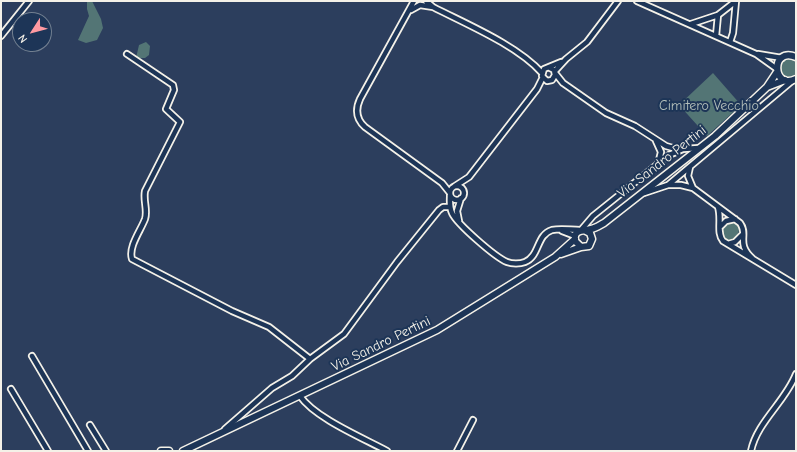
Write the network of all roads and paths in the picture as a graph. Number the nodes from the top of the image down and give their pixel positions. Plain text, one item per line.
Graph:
1 (29, 1) edge
2 (414, 1) edge
3 (418, 1) edge
4 (616, 1) edge
5 (637, 1) edge
6 (736, 1) edge
7 (425, 3) edge
8 (407, 14) junction
9 (718, 16) junction
10 (689, 24) junction
11 (1, 36) edge
12 (716, 36) junction
13 (730, 42) junction
14 (127, 54) dead end
15 (756, 54) junction
16 (794, 55) edge
17 (782, 58) junction
18 (566, 59) junction
19 (532, 63) junction
20 (549, 68) junction
21 (777, 71) junction
22 (555, 72) junction
23 (542, 75) junction
24 (550, 80) junction
25 (785, 80) junction
26 (795, 80) edge
27 (563, 83) junction
28 (767, 87) junction
29 (537, 89) junction
30 (652, 137) junction
31 (700, 148) junction
32 (680, 150) junction
33 (658, 165) junction
34 (690, 167) junction
35 (469, 177) junction
36 (442, 182) junction
37 (668, 185) junction
38 (455, 187) junction
39 (693, 188) junction
40 (463, 191) junction
41 (450, 194) junction
42 (637, 196) junction
43 (461, 198) junction
44 (450, 207) junction
45 (718, 207) junction
46 (735, 219) junction
47 (604, 223) junction
48 (462, 226) junction
49 (720, 228) junction
50 (557, 230) junction
51 (581, 230) junction
52 (742, 235) junction
53 (575, 237) junction
54 (592, 239) junction
55 (724, 242) junction
56 (581, 247) junction
57 (558, 255) junction
58 (753, 259) junction
59 (796, 285) edge
60 (32, 356) dead end
61 (310, 360) junction
62 (796, 374) edge
63 (11, 389) dead end
64 (300, 396) junction
65 (473, 420) dead end
66 (90, 425) dead end
67 (224, 430) junction
68 (183, 450) edge
69 (48, 451) edge
70 (88, 451) edge
71 (106, 451) edge
72 (161, 451) edge
73 (169, 451) edge
74 (387, 451) edge
75 (457, 451) edge
76 (751, 451) edge

1 - 11 street
2 - 8 street
3 - 7 street
4 - 18 street
5 - 10 street
6 - 9 street
6 - 13 street
7 - 8 street
7 - 19 street
8 - 36 street
9 - 10 street
9 - 12 street
10 - 12 street
12 - 13 street
13 - 15 street
14 - 61 street
15 - 17 street
15 - 21 street
16 - 17 main road
17 - 21 main road, Via Sandro Pertini
18 - 20 street
18 - 22 street
19 - 20 street
19 - 23 street
20 - 22 street
20 - 23 street
21 - 25 main road
21 - 28 main road, Via Sandro Pertini
22 - 24 street
22 - 27 street
23 - 24 street
23 - 29 street
24 - 27 street
24 - 29 street
25 - 26 main road
25 - 28 main road, Via Sandro Pertini
26 - 34 street
27 - 30 street
28 - 31 main road, Via Sandro Pertini
29 - 35 street
30 - 32 street
30 - 33 street
31 - 32 street
31 - 42 main road, Via Sandro Pertini
32 - 33 street
33 - 51 street
34 - 37 street
34 - 39 street
35 - 38 street
35 - 40 street
36 - 38 street
36 - 41 street
37 - 39 street
37 - 42 street
38 - 40 street
38 - 41 street
39 - 45 street
40 - 43 street
41 - 43 street
41 - 44 street
42 - 47 main road, Via Sandro Pertini
43 - 48 street
44 - 48 street
44 - 61 street
45 - 46 street
45 - 49 street
46 - 49 street
46 - 52 street
47 - 51 main road, Via Sandro Pertini
47 - 54 main road
48 - 50 street
49 - 55 street
50 - 51 street
50 - 53 street
51 - 53 main road, Via Sandro Pertini
51 - 54 main road
52 - 55 street
52 - 58 street
53 - 56 main road
53 - 57 main road, Via Sandro Pertini
54 - 56 main road
55 - 58 street
56 - 57 main road
57 - 64 main road, Via Sandro Pertini
58 - 59 street
60 - 70 street
61 - 67 street
62 - 76 street
63 - 69 street
64 - 67 main road, Via Sandro Pertini
64 - 74 street
65 - 75 street
66 - 71 street
67 - 68 main road, Via Sandro Pertini
72 - 73 main road

